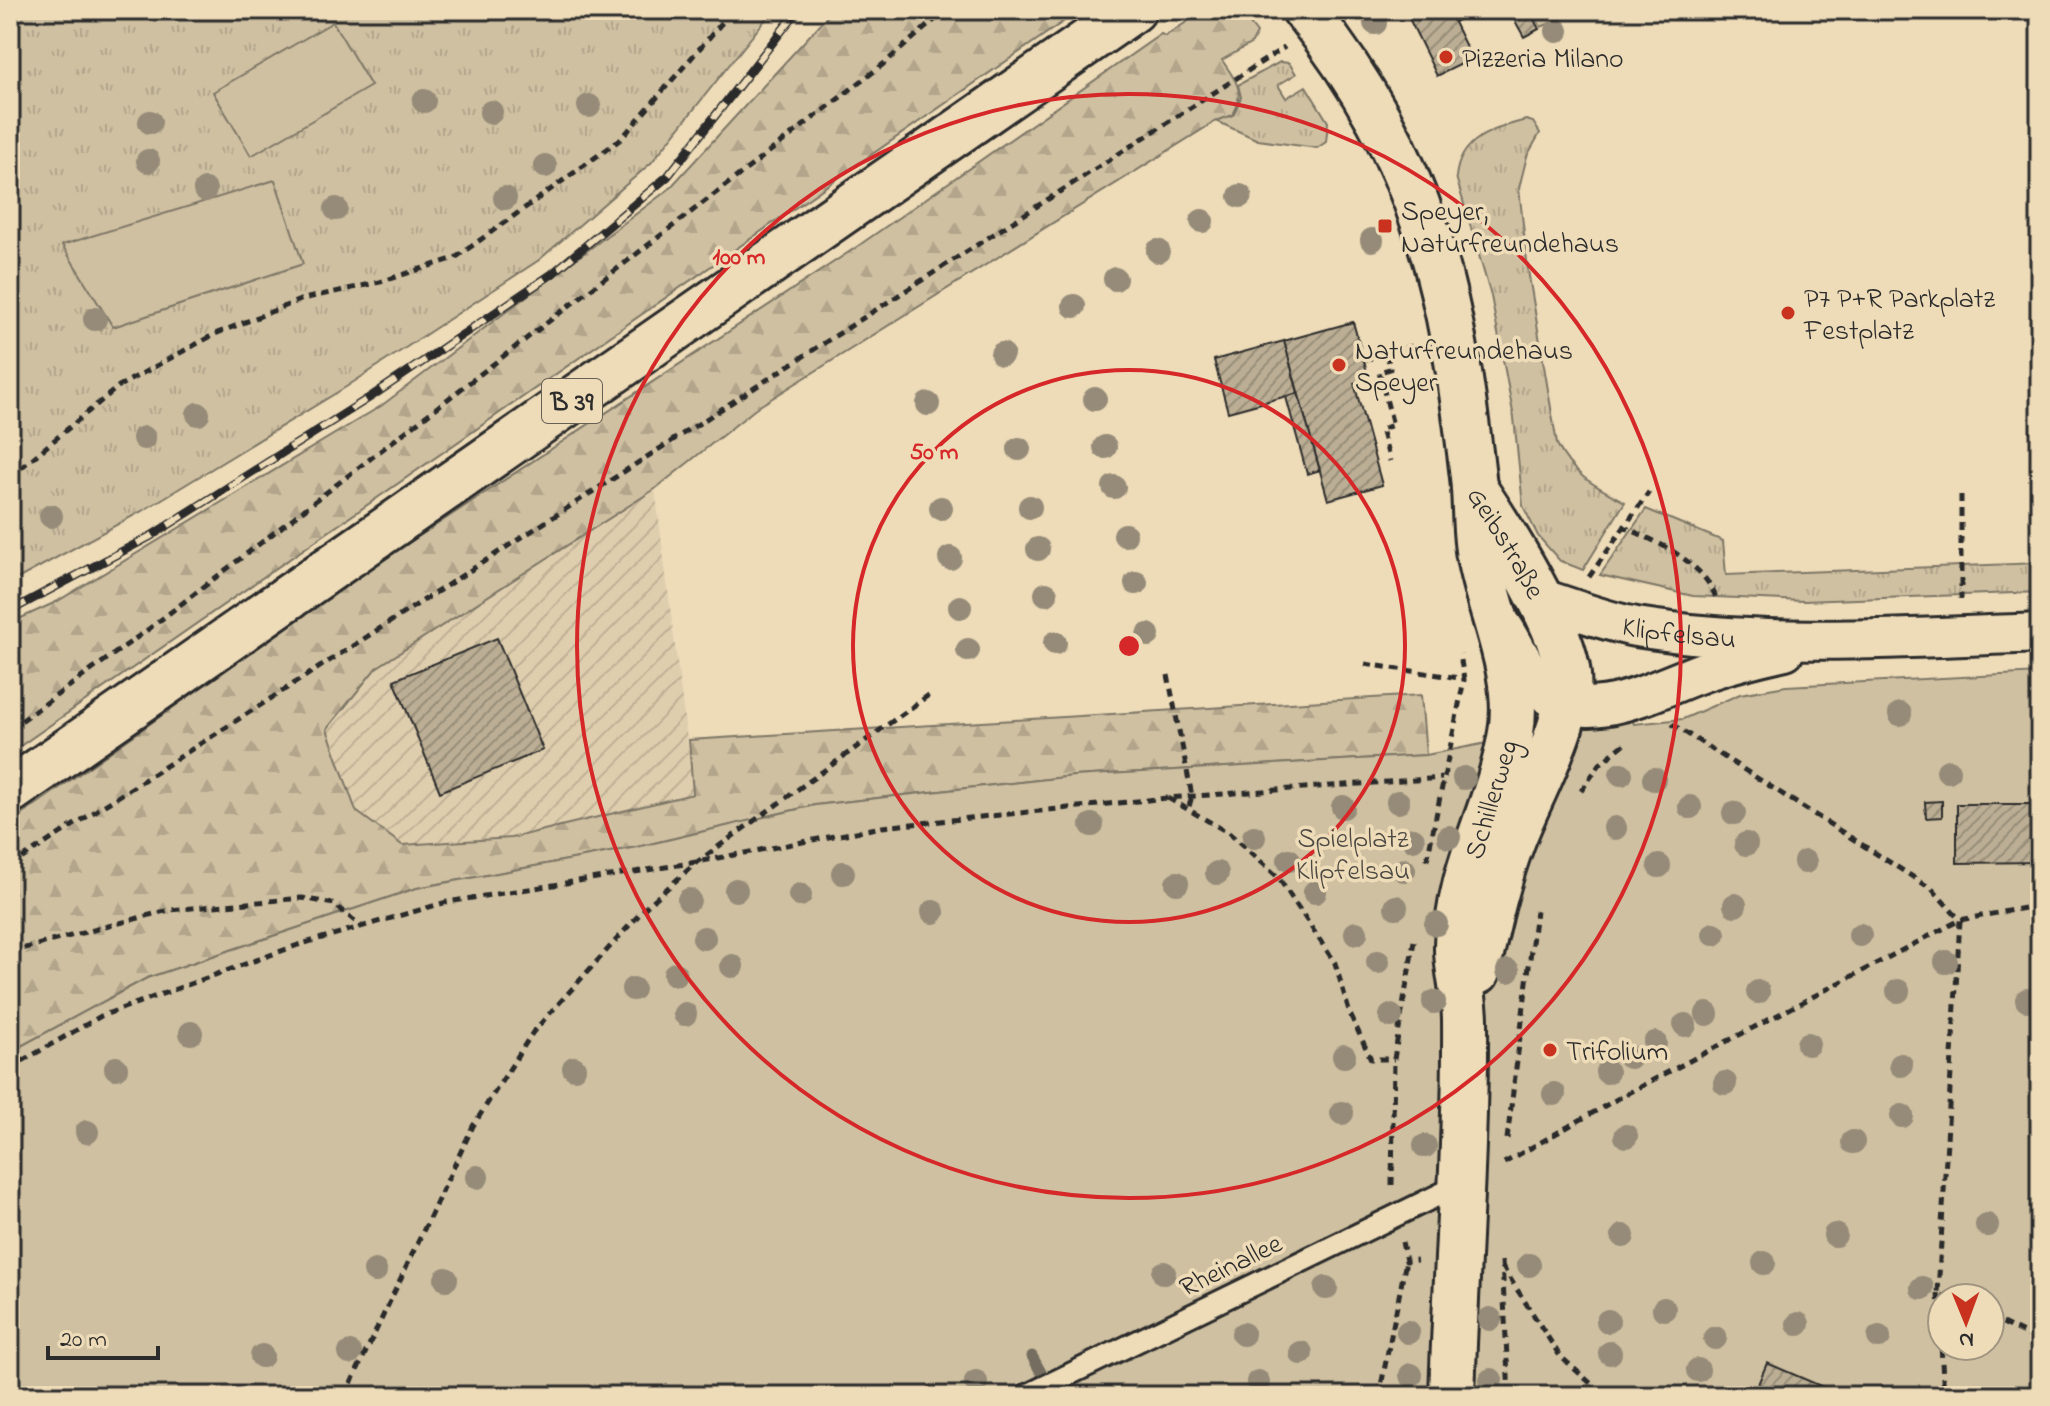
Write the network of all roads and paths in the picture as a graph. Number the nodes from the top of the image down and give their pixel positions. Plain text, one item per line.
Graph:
1 (733, 10) edge
2 (946, 10) edge
3 (1133, 10) edge
4 (1296, 28) edge
5 (1296, 57) dead end
6 (1422, 343) dead end
7 (1387, 354) junction
8 (1364, 360) dead end
9 (1390, 461) dead end
10 (10, 477) edge
11 (1474, 488) junction
12 (1649, 492) dead end
13 (1961, 495) dead end
14 (1622, 526) junction
15 (1961, 568) dead end
16 (1586, 581) dead end
17 (1536, 597) junction
18 (1718, 603) dead end
19 (1495, 615) junction
20 (2040, 633) edge
21 (1827, 639) junction
22 (1459, 650) dead end
23 (1365, 664) dead end
24 (1168, 675) dead end
25 (1464, 680) junction
26 (933, 692) dead end
27 (1564, 705) junction
28 (1666, 720) dead end
29 (10, 729) edge
30 (1600, 764) dead end
31 (1442, 778) junction
32 (10, 791) edge
33 (1192, 796) junction
34 (1167, 798) junction
35 (1574, 801) dead end
36 (1188, 810) junction
37 (697, 862) junction
38 (1427, 862) dead end
39 (10, 866) edge
40 (1537, 900) dead end
41 (2040, 905) edge
42 (1960, 920) junction
43 (362, 927) junction
44 (1414, 938) dead end
45 (10, 952) edge
46 (1465, 1017) junction
47 (1394, 1059) junction
48 (10, 1068) edge
49 (1461, 1184) junction
50 (1396, 1215) junction
51 (1406, 1261) dead end
52 (1939, 1282) edge
53 (2006, 1325) edge
54 (2040, 1341) edge
55 (1941, 1362) edge
56 (1943, 1392) edge
57 (345, 1396) edge
58 (1025, 1396) edge
59 (1379, 1396) edge
60 (1452, 1396) edge
61 (1509, 1396) edge
62 (1605, 1396) edge
63 (1921, 1396) edge
64 (1978, 1396) edge

1 - 10 path
2 - 29 path
3 - 32 street, B 39
4 - 5 path
4 - 11 street, Geibstraße
4 - 39 path
6 - 7 path
7 - 8 path
7 - 9 path
11 - 17 street, Geibstraße
11 - 19 street, Schillerweg
12 - 14 path
13 - 15 path
14 - 16 path
14 - 18 path
17 - 21 street, Klipfelsau
17 - 27 street, Geibstraße
19 - 27 street, Geibstraße
19 - 46 street, Schillerweg
20 - 21 street, Klipfelsau
21 - 27 street, Klipfelsau
22 - 25 path
23 - 25 path
24 - 33 path
25 - 31 path
26 - 37 path
27 - 46 street, Schillerweg
28 - 42 path
30 - 35 path
31 - 33 path
31 - 38 path
33 - 34 path
33 - 36 path
34 - 36 path
34 - 37 path
36 - 47 path
37 - 43 path
37 - 57 path
40 - 42 path
41 - 42 path
42 - 52 path
43 - 45 path
43 - 48 path
44 - 47 path
46 - 49 street, Schillerweg
47 - 50 path
49 - 50 lane, Rheinallee
49 - 60 street, Schillerweg
50 - 58 lane, Rheinallee
51 - 59 path
53 - 54 path
55 - 56 path
56 - 63 path
56 - 64 path
61 - 62 path

